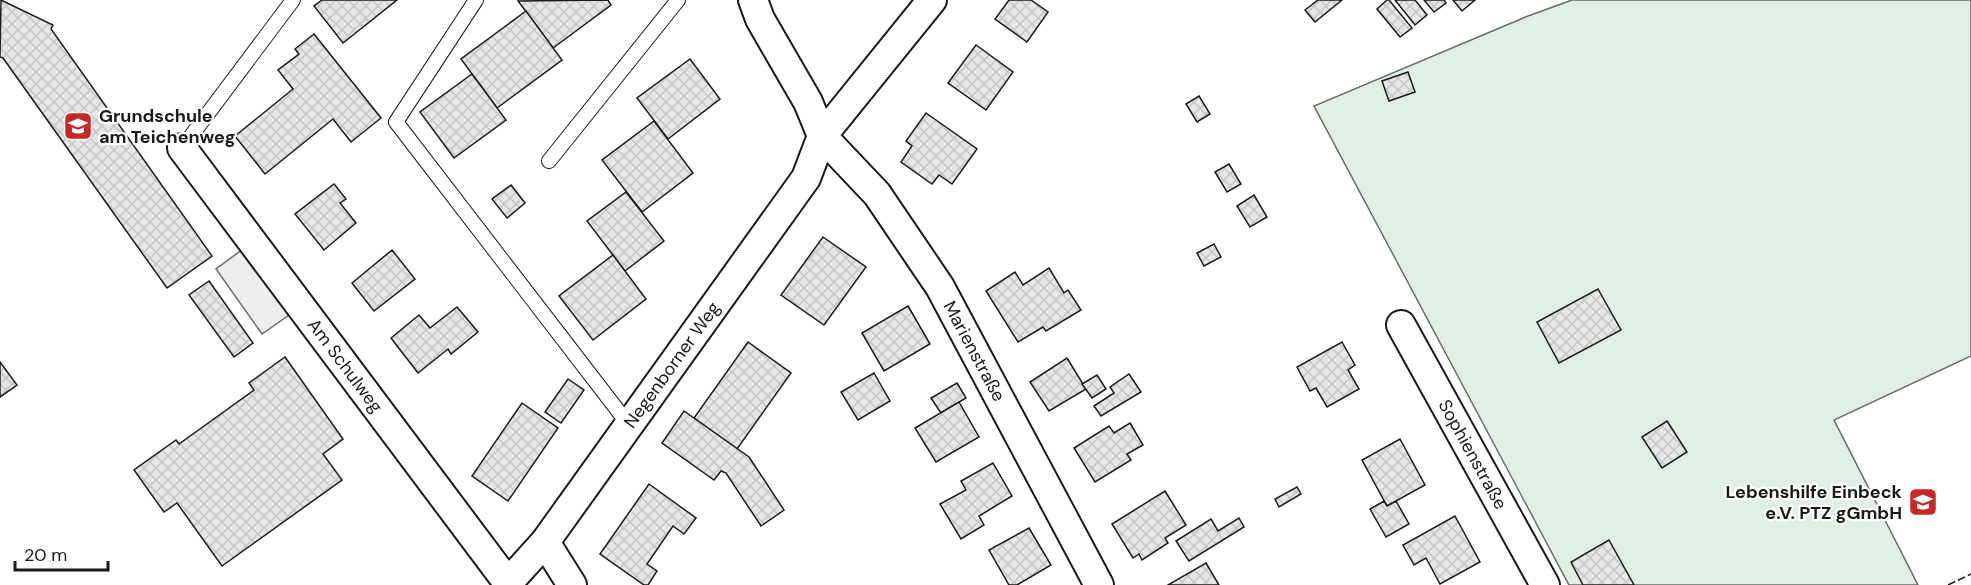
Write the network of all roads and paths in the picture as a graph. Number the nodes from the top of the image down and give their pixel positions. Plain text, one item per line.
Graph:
1 (292, 0) edge
2 (476, 0) edge
3 (678, 0) edge
4 (753, 0) edge
5 (932, 0) edge
6 (822, 136) junction
7 (182, 148) joint
8 (549, 161) dead end
9 (1401, 325) dead end
10 (629, 425) junction
11 (545, 542) junction
12 (507, 584) edge
13 (572, 585) edge
14 (1099, 585) edge
15 (1545, 585) edge

1 - 7 lane
2 - 10 lane
3 - 8 lane
4 - 6 street
5 - 6 street, Negenborner Weg
6 - 10 street, Negenborner Weg
6 - 14 street, Marienstraße
7 - 12 street, Am Schulweg
9 - 15 street, Sophienstraße
10 - 11 street, Negenborner Weg
11 - 12 street, Negenborner Weg
11 - 13 street

